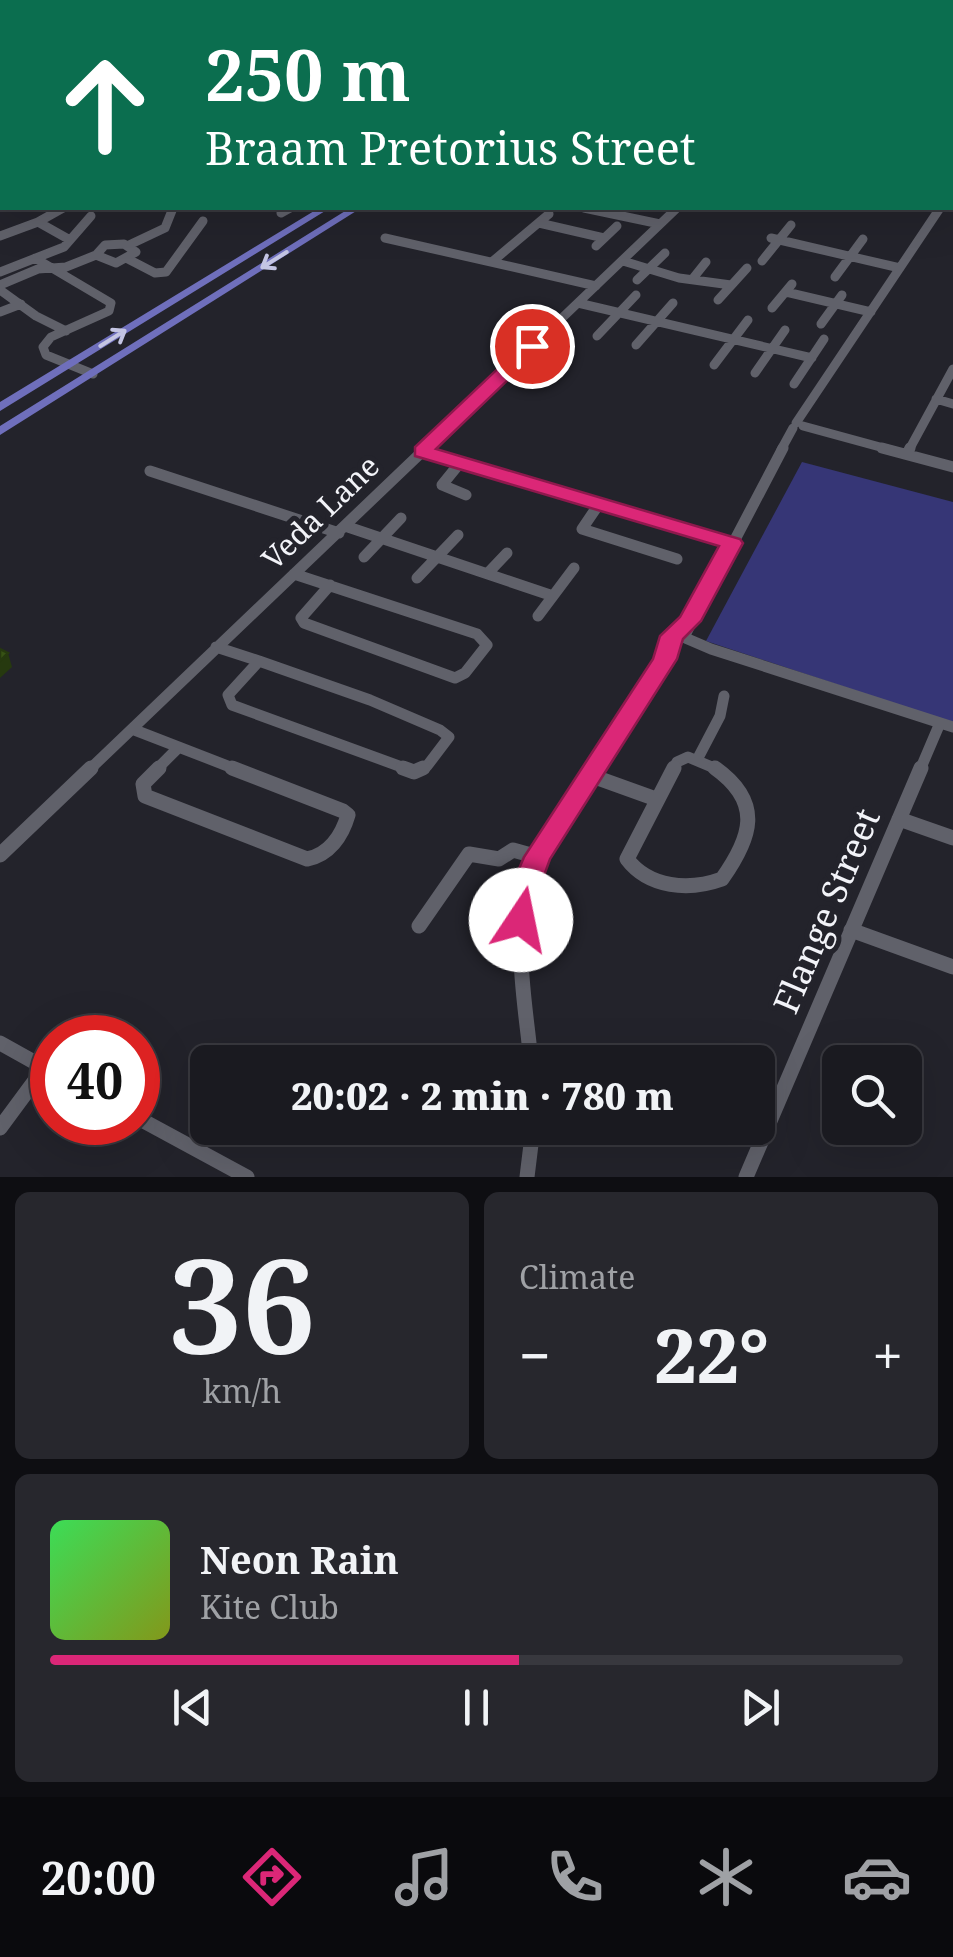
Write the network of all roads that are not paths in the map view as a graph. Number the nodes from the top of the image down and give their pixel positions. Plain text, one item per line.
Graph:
1 (59, 210) edge
2 (171, 210) edge
3 (322, 210) edge
4 (353, 210) edge
5 (593, 210) edge
6 (638, 210) edge
7 (674, 210) edge
8 (939, 210) edge
9 (549, 214) dead end
10 (91, 216) dead end
11 (631, 218) junction
12 (202, 221) dead end
13 (38, 222) junction
14 (539, 223) junction
15 (660, 224) junction
16 (792, 225) dead end
17 (616, 226) dead end
18 (0, 236) edge
19 (385, 238) dead end
20 (775, 239) junction
21 (863, 239) dead end
22 (70, 240) junction
23 (129, 245) junction
24 (666, 253) dead end
25 (96, 255) junction
26 (850, 256) junction
27 (34, 258) junction
28 (128, 259) junction
29 (493, 261) junction
30 (623, 261) junction
31 (762, 261) dead end
32 (706, 262) dead end
33 (748, 268) dead end
34 (900, 268) junction
35 (52, 269) junction
36 (649, 269) junction
37 (0, 272) edge
38 (694, 277) junction
39 (834, 277) dead end
40 (637, 280) dead end
41 (731, 285) junction
42 (0, 288) edge
43 (594, 288) junction
44 (636, 295) dead end
45 (838, 299) junction
46 (718, 300) dead end
47 (673, 302) dead end
48 (578, 303) junction
49 (21, 304) junction
50 (772, 308) dead end
51 (0, 312) edge
52 (871, 312) junction
53 (618, 314) junction
54 (36, 316) junction
55 (748, 320) dead end
56 (652, 324) junction
57 (821, 324) dead end
58 (785, 330) dead end
59 (66, 331) junction
60 (597, 336) dead end
61 (52, 337) junction
62 (734, 338) junction
63 (824, 339) dead end
64 (636, 345) dead end
65 (774, 348) junction
66 (812, 358) junction
67 (714, 365) dead end
68 (68, 366) junction
69 (953, 368) edge
70 (755, 372) dead end
71 (93, 374) junction
72 (794, 384) dead end
73 (936, 400) junction
74 (953, 404) edge
75 (0, 408) edge
76 (798, 427) junction
77 (0, 431) edge
78 (422, 452) junction
79 (907, 454) junction
80 (459, 464) junction
81 (953, 467) edge
82 (150, 471) dead end
83 (466, 495) dead end
84 (599, 504) junction
85 (401, 518) dead end
86 (342, 530) junction
87 (458, 535) dead end
88 (382, 538) junction
89 (732, 543) junction
90 (507, 554) dead end
91 (438, 556) junction
92 (364, 557) dead end
93 (676, 559) dead end
94 (574, 568) dead end
95 (488, 573) junction
96 (294, 574) junction
97 (418, 578) dead end
98 (330, 585) junction
99 (553, 596) junction
100 (538, 616) dead end
101 (681, 640) junction
102 (216, 647) junction
103 (259, 661) junction
104 (724, 696) dead end
105 (947, 725) edge
106 (132, 730) junction
107 (178, 748) junction
108 (698, 758) junction
109 (592, 776) junction
110 (656, 799) junction
111 (898, 819) junction
112 (953, 838) edge
113 (0, 855) edge
114 (538, 857) junction
115 (419, 926) dead end
116 (850, 930) junction
117 (953, 967) edge
118 (0, 1043) edge
119 (530, 1045) edge
120 (30, 1059) edge
121 (30, 1092) edge
122 (0, 1128) edge
123 (160, 1130) edge
124 (530, 1145) edge
125 (247, 1177) edge
126 (527, 1177) edge
127 (746, 1177) edge

1 - 13 street
2 - 23 street
68 -> 3 main road
4 -> 71 main road
5 - 11 street
6 - 11 street
7 - 15 street, Veda Lane
8 - 34 street
9 - 14 street
10 - 22 street
11 - 15 street
12 - 28 street
13 - 18 street
13 - 22 street
14 - 17 street
14 - 29 street
15 - 30 street, Veda Lane
16 - 20 street
19 - 29 street
20 - 26 street
20 - 31 street
21 - 26 street
22 - 27 street
23 - 25 street
23 - 28 street
24 - 36 street
25 - 28 street
25 - 35 street
26 - 34 street
26 - 39 street
27 - 35 street
27 - 37 street
29 - 43 street
30 - 36 street
30 - 43 street, Veda Lane
32 - 38 street
33 - 41 street
34 - 52 street
35 - 42 street
35 - 59 street
36 - 38 street
36 - 40 street
38 - 41 street
41 - 46 street
42 - 49 street
43 - 48 street, Veda Lane
44 - 53 street
45 - 50 street
45 - 52 street
45 - 57 street
47 - 56 street
48 - 53 street
48 - 78 street, Veda Lane
49 - 51 street
49 - 54 street
52 - 76 street
53 - 56 street
53 - 60 street
54 - 59 street
54 - 61 street
55 - 62 street
56 - 62 street
56 - 64 street
58 - 65 street
59 - 61 street
61 - 68 street
62 - 65 street
62 - 67 street
63 - 66 street
65 - 66 street
65 - 70 street
66 - 72 street
68 - 71 street
68 - 75 main road
69 - 73 street
71 - 77 main road
73 - 74 street
73 - 79 street
76 - 79 street
76 - 89 street
78 - 80 street
78 - 86 street, Veda Lane
79 - 81 street
80 - 83 street
80 - 84 street
82 - 86 street
84 - 89 street
84 - 93 street
85 - 88 street
86 - 88 street
86 - 96 street, Veda Lane
87 - 91 street
88 - 91 street
88 - 92 street
89 - 101 street
90 - 95 street
91 - 95 street
91 - 97 street
94 - 99 street
95 - 99 street
96 - 98 street
96 - 102 street, Veda Lane
98 - 98 street
99 - 100 street
101 - 105 street
101 - 109 street
102 - 103 street
102 - 106 street, Veda Lane
103 - 103 street
104 - 108 street
105 - 111 street, Flange Street
106 - 107 street
106 - 113 street, Veda Lane
107 - 107 street
108 - 110 street
108 - 110 street
109 - 110 street
109 - 114 street
111 - 112 street
111 - 116 street, Flange Street
114 - 115 street
114 - 119 street
116 - 117 street
116 - 127 street, Flange Street
118 - 120 street
121 - 122 street
123 - 125 street
124 - 126 street

